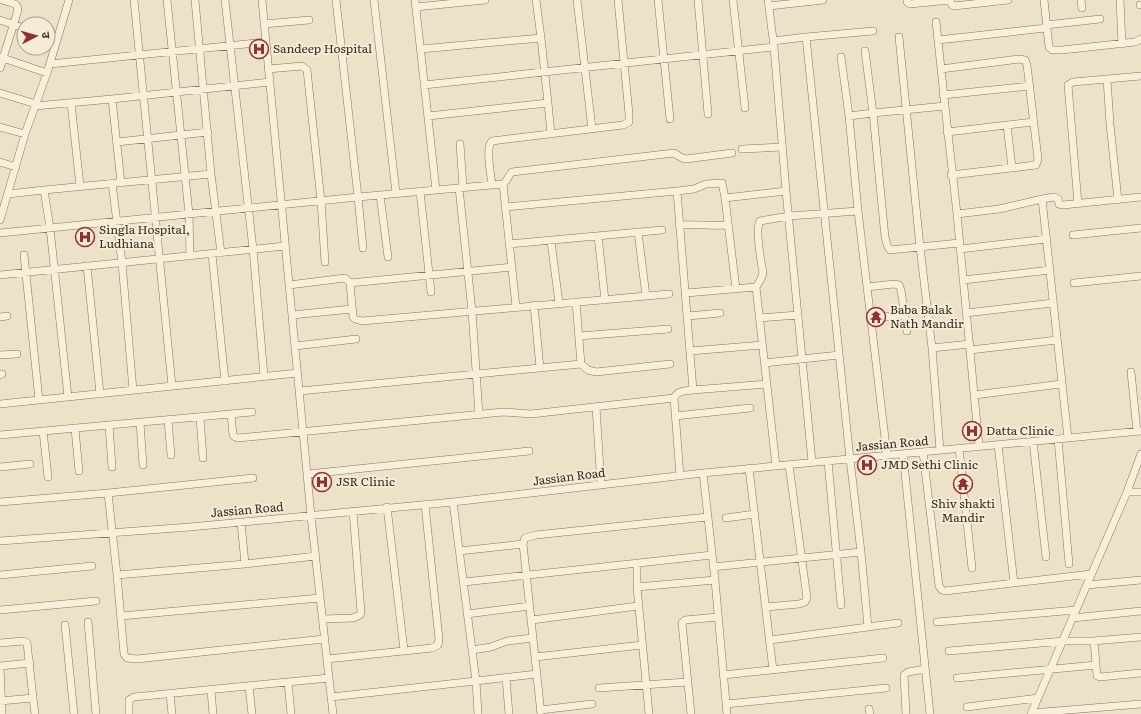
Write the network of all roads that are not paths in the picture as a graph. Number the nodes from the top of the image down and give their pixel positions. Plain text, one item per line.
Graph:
1 (2, 0) edge
2 (69, 0) edge
3 (134, 0) edge
4 (167, 0) edge
5 (195, 0) edge
6 (225, 0) edge
7 (262, 0) edge
8 (336, 0) edge
9 (374, 0) edge
10 (485, 0) edge
11 (536, 0) edge
12 (577, 0) edge
13 (618, 0) edge
14 (658, 0) edge
15 (698, 0) edge
16 (733, 0) edge
17 (823, 0) edge
18 (906, 0) edge
19 (950, 0) edge
20 (1008, 0) edge
21 (1044, 0) edge
22 (1081, 0) edge
23 (1120, 0) edge
24 (768, 3) edge
25 (416, 4) edge
26 (1082, 8) dead end
27 (1100, 19) dead end
28 (0, 20) edge
29 (309, 20) dead end
30 (936, 22) dead end
31 (264, 24) junction
32 (15, 25) junction
33 (1046, 26) junction
34 (873, 31) dead end
35 (806, 37) junction
36 (899, 37) dead end
37 (541, 38) junction
38 (1141, 39) edge
39 (58, 40) joint
40 (938, 40) junction
41 (266, 42) junction
42 (774, 44) junction
43 (1122, 44) junction
44 (229, 46) junction
45 (199, 49) junction
46 (420, 49) junction
47 (738, 50) junction
48 (172, 52) junction
49 (865, 52) dead end
50 (703, 54) junction
51 (140, 55) junction
52 (1, 57) edge
53 (841, 57) dead end
54 (664, 58) junction
55 (623, 63) junction
56 (50, 64) junction
57 (585, 67) junction
58 (0, 68) edge
59 (268, 69) junction
60 (941, 69) junction
61 (544, 72) junction
62 (47, 73) junction
63 (1141, 76) edge
64 (1107, 78) junction
65 (270, 82) junction
66 (234, 85) junction
67 (424, 85) junction
68 (1030, 86) junction
69 (204, 88) junction
70 (176, 91) junction
71 (0, 93) edge
72 (143, 95) junction
73 (943, 95) junction
74 (112, 99) junction
75 (71, 103) junction
76 (548, 103) junction
77 (36, 105) junction
78 (945, 106) junction
79 (745, 108) dead end
80 (907, 110) junction
81 (873, 113) junction
82 (708, 114) dead end
83 (428, 116) junction
84 (849, 116) junction
85 (670, 119) dead end
86 (1034, 122) junction
87 (1007, 125) junction
88 (0, 127) edge
89 (592, 129) junction
90 (208, 132) junction
91 (947, 132) junction
92 (25, 134) junction
93 (551, 134) junction
94 (181, 135) junction
95 (148, 138) junction
96 (117, 142) junction
97 (460, 144) dead end
98 (782, 147) junction
99 (742, 149) dead end
100 (732, 153) dead end
101 (0, 162) edge
102 (16, 167) junction
103 (1012, 168) junction
104 (212, 174) junction
105 (951, 175) junction
106 (185, 176) junction
107 (152, 179) junction
108 (121, 182) junction
109 (112, 183) junction
110 (503, 184) junction
111 (492, 185) junction
112 (80, 186) junction
113 (461, 188) junction
114 (44, 190) junction
115 (436, 190) junction
116 (420, 191) junction
117 (677, 191) junction
118 (786, 191) junction
119 (396, 193) junction
120 (380, 195) junction
121 (358, 197) junction
122 (1141, 197) edge
123 (5, 198) edge
124 (725, 198) junction
125 (1042, 199) junction
126 (1118, 200) junction
127 (321, 201) junction
128 (1078, 204) junction
129 (281, 205) junction
130 (506, 207) junction
131 (248, 208) junction
132 (215, 211) junction
133 (858, 211) junction
134 (189, 214) junction
135 (825, 214) junction
136 (957, 214) junction
137 (789, 216) junction
138 (156, 217) junction
139 (0, 220) edge
140 (117, 221) junction
141 (679, 225) junction
142 (728, 225) junction
143 (50, 228) junction
144 (1141, 228) edge
145 (662, 230) dead end
146 (638, 232) junction
147 (0, 233) edge
148 (1073, 235) dead end
149 (598, 236) junction
150 (1047, 239) junction
151 (551, 240) junction
152 (509, 244) junction
153 (285, 246) junction
154 (960, 246) junction
155 (363, 248) dead end
156 (920, 248) junction
157 (253, 249) junction
158 (221, 253) junction
159 (212, 254) junction
160 (24, 255) dead end
161 (190, 256) junction
162 (388, 257) dead end
163 (159, 259) junction
164 (325, 262) dead end
165 (122, 263) junction
166 (87, 266) junction
167 (512, 267) junction
168 (54, 270) junction
169 (1050, 270) junction
170 (468, 271) junction
171 (26, 272) junction
172 (0, 275) edge
173 (429, 275) junction
174 (1141, 276) edge
175 (963, 280) junction
176 (350, 283) junction
177 (1074, 284) dead end
178 (289, 285) junction
179 (756, 287) junction
180 (867, 287) junction
181 (736, 289) junction
182 (431, 292) dead end
183 (686, 293) junction
184 (669, 294) dead end
185 (646, 296) junction
186 (605, 300) junction
187 (576, 302) junction
188 (558, 303) junction
189 (1053, 303) junction
190 (534, 305) junction
191 (516, 307) junction
192 (352, 309) junction
193 (472, 311) junction
194 (720, 313) dead end
195 (966, 313) junction
196 (292, 315) junction
197 (798, 315) junction
198 (905, 315) junction
199 (688, 316) junction
200 (759, 318) junction
201 (871, 318) junction
202 (668, 330) dead end
203 (907, 330) dead end
204 (579, 336) junction
205 (356, 339) dead end
206 (1057, 340) junction
207 (762, 345) junction
208 (295, 346) junction
209 (970, 347) junction
210 (932, 348) junction
211 (690, 351) junction
212 (16, 354) dead end
213 (0, 355) edge
214 (839, 355) junction
215 (803, 359) junction
216 (764, 363) junction
217 (581, 364) junction
218 (670, 364) dead end
219 (540, 368) junction
220 (1131, 372) dead end
221 (298, 373) junction
222 (477, 374) junction
223 (264, 376) junction
224 (225, 381) junction
225 (767, 384) junction
226 (1061, 384) junction
227 (172, 386) junction
228 (133, 390) junction
229 (694, 390) junction
230 (300, 391) junction
231 (100, 394) junction
232 (975, 395) junction
233 (68, 397) junction
234 (674, 398) junction
235 (39, 400) junction
236 (0, 404) edge
237 (596, 407) junction
238 (750, 408) dead end
239 (252, 412) dead end
240 (231, 414) junction
241 (479, 415) junction
242 (675, 416) junction
243 (200, 417) junction
244 (168, 420) junction
245 (140, 423) junction
246 (109, 426) junction
247 (75, 428) junction
248 (43, 431) junction
249 (1139, 431) edge
250 (304, 433) junction
251 (0, 435) edge
252 (1068, 438) junction
253 (1058, 439) junction
254 (1033, 441) junction
255 (998, 445) junction
256 (979, 446) junction
257 (960, 448) junction
258 (940, 450) junction
259 (529, 451) dead end
260 (923, 452) junction
261 (902, 454) junction
262 (1141, 454) edge
263 (171, 455) dead end
264 (887, 455) junction
265 (203, 458) dead end
266 (850, 459) junction
267 (828, 461) junction
268 (812, 462) junction
269 (30, 464) dead end
270 (143, 465) dead end
271 (789, 465) junction
272 (776, 466) junction
273 (0, 467) edge
274 (112, 467) dead end
275 (749, 468) junction
276 (79, 472) dead end
277 (703, 473) junction
278 (308, 474) junction
279 (680, 476) junction
280 (48, 477) dead end
281 (253, 478) dead end
282 (601, 485) junction
283 (108, 492) junction
284 (1127, 492) junction
285 (1141, 492) edge
286 (0, 502) edge
287 (453, 502) junction
288 (425, 504) junction
289 (387, 507) junction
290 (353, 511) junction
291 (755, 514) junction
292 (311, 516) junction
293 (707, 517) junction
294 (726, 518) dead end
295 (241, 522) junction
296 (113, 534) junction
297 (0, 541) edge
298 (523, 544) junction
299 (459, 551) junction
300 (861, 552) junction
301 (712, 554) junction
302 (836, 555) junction
303 (316, 556) junction
304 (1046, 557) dead end
305 (802, 559) junction
306 (637, 563) junction
307 (245, 564) junction
308 (760, 564) junction
309 (1069, 564) dead end
310 (92, 566) dead end
311 (713, 567) junction
312 (972, 568) dead end
313 (0, 574) edge
314 (1091, 574) junction
315 (117, 575) junction
316 (527, 575) junction
317 (715, 580) junction
318 (1141, 580) edge
319 (464, 582) junction
320 (1014, 583) junction
321 (1087, 585) junction
322 (636, 587) junction
323 (320, 598) junction
324 (96, 601) dead end
325 (841, 605) dead end
326 (530, 606) junction
327 (638, 606) junction
328 (766, 607) junction
329 (0, 610) edge
330 (1076, 610) junction
331 (1141, 611) edge
332 (468, 614) junction
333 (121, 616) junction
334 (718, 617) junction
335 (1072, 618) junction
336 (323, 619) junction
337 (532, 620) junction
338 (88, 622) dead end
339 (937, 622) dead end
340 (898, 623) dead end
341 (65, 625) dead end
342 (868, 627) junction
343 (1141, 637) edge
344 (533, 638) junction
345 (324, 639) junction
346 (770, 640) junction
347 (1064, 641) junction
348 (1094, 641) junction
349 (0, 643) edge
350 (642, 644) junction
351 (404, 650) junction
352 (472, 650) junction
353 (949, 651) dead end
354 (535, 657) junction
355 (883, 658) dead end
356 (327, 659) junction
357 (30, 663) junction
358 (1096, 665) junction
359 (0, 666) edge
360 (925, 669) junction
361 (1051, 669) junction
362 (773, 670) junction
363 (1141, 673) edge
364 (537, 674) junction
365 (723, 675) junction
366 (329, 678) junction
367 (506, 678) junction
368 (958, 678) dead end
369 (476, 681) junction
370 (288, 682) junction
371 (687, 682) junction
372 (646, 685) junction
373 (249, 686) junction
374 (598, 688) dead end
375 (886, 688) dead end
376 (211, 690) junction
377 (170, 694) junction
378 (331, 697) junction
379 (33, 698) junction
380 (1038, 698) junction
381 (1, 701) edge
382 (592, 704) dead end
383 (726, 704) junction
384 (1141, 704) edge
385 (967, 707) dead end
386 (540, 712) edge
387 (1032, 713) edge
388 (2, 714) edge
389 (35, 714) edge
390 (74, 714) edge
391 (96, 714) edge
392 (129, 714) edge
393 (172, 714) edge
394 (213, 714) edge
395 (252, 714) edge
396 (291, 714) edge
397 (333, 714) edge
398 (478, 714) edge
399 (509, 714) edge
400 (649, 714) edge
401 (691, 714) edge
402 (727, 714) edge
403 (906, 714) edge
404 (930, 714) edge

1 - 32 street
2 - 39 street
3 - 51 street
4 - 48 street
5 - 45 street
6 - 44 street
7 - 31 street
8 - 121 street
9 - 119 street
10 - 25 street
11 - 37 street
12 - 57 street
13 - 55 street
14 - 54 street
15 - 50 street
16 - 47 street
17 - 24 street
18 - 19 street
19 - 20 street
21 - 33 street
22 - 26 street
23 - 43 street
24 - 42 street
25 - 46 street
27 - 33 street
28 - 32 street
29 - 31 street
30 - 40 street
31 - 41 street
32 - 52 street
33 - 40 street
33 - 43 street
34 - 35 street
35 - 42 street
35 - 135 street
36 - 80 street
37 - 46 street
37 - 61 street
38 - 43 street
39 - 56 street
40 - 60 street
41 - 44 street
41 - 59 street
42 - 47 street
42 - 98 street
44 - 45 street
44 - 66 street
45 - 48 street
45 - 69 street
46 - 67 street
47 - 50 street
47 - 79 street
48 - 51 street
48 - 70 street
49 - 81 street
50 - 54 street
50 - 82 street
51 - 56 street
51 - 72 street
52 - 58 street
52 - 62 street
53 - 84 street
54 - 55 street
54 - 85 street
55 - 57 street
55 - 89 street
56 - 62 street
57 - 61 street
57 - 89 street
59 - 65 street
59 - 127 street
60 - 68 street
60 - 73 street
61 - 67 street
61 - 76 street
62 - 77 street
63 - 64 street
64 - 126 street
64 - 128 street
65 - 66 street
65 - 129 street
66 - 69 street
66 - 131 street
67 - 83 street
68 - 73 street
68 - 86 street
69 - 70 street
69 - 90 street
70 - 72 street
70 - 94 street
71 - 77 street
72 - 74 street
72 - 95 street
73 - 78 street
74 - 75 street
74 - 96 street
75 - 77 street
75 - 112 street
76 - 83 street
76 - 93 street
77 - 92 street
78 - 80 street
78 - 91 street
80 - 81 street
80 - 156 street
81 - 84 street
81 - 156 street
83 - 115 street
84 - 133 street
86 - 87 street
86 - 103 street
87 - 91 street
87 - 103 street
88 - 92 street
89 - 93 street
90 - 94 street
90 - 104 street
91 - 105 street
92 - 102 street
93 - 111 street
94 - 95 street
94 - 106 street
95 - 96 street
95 - 107 street
96 - 108 street
97 - 113 street
98 - 99 street
98 - 118 street
100 - 110 street
101 - 102 street
102 - 123 street
103 - 105 street
104 - 106 street
104 - 132 street
105 - 136 street
106 - 107 street
106 - 134 street
107 - 108 street
107 - 138 street
108 - 109 street
109 - 112 street
109 - 140 street
110 - 111 street
110 - 130 street
111 - 113 street
112 - 114 street
113 - 115 street
113 - 170 street
114 - 123 street
114 - 143 street
115 - 116 street
116 - 119 street
116 - 173 street
117 - 124 street
117 - 130 street
117 - 141 street
118 - 124 street
118 - 137 street
119 - 120 street
120 - 121 street
120 - 162 street
121 - 127 street
121 - 155 street
122 - 126 street
123 - 139 street
124 - 142 street
125 - 128 street
125 - 136 street
125 - 150 street
126 - 128 street
127 - 129 street
127 - 164 street
129 - 131 street
129 - 153 street
130 - 152 street
131 - 132 street
131 - 157 street
132 - 134 street
132 - 158 street
133 - 135 street
133 - 180 street
134 - 138 street
134 - 161 street
135 - 137 street
135 - 214 street
136 - 154 street
137 - 179 street
137 - 197 street
138 - 140 street
138 - 163 street
140 - 143 street
140 - 165 street
141 - 142 street
141 - 183 street
142 - 181 street
143 - 147 street
143 - 168 street
144 - 148 street
145 - 146 street
146 - 149 street
146 - 185 street
149 - 151 street
149 - 186 street
150 - 154 street
150 - 169 street
151 - 152 street
151 - 188 street
152 - 167 street
153 - 157 street
153 - 178 street
154 - 156 street
154 - 175 street
156 - 210 street
157 - 158 street
157 - 223 street
158 - 159 street
159 - 161 street
159 - 224 street
160 - 171 street
161 - 163 street
163 - 165 street
163 - 227 street
165 - 166 street
165 - 228 street
166 - 168 street
166 - 231 street
167 - 170 street
167 - 191 street
168 - 171 street
168 - 233 street
169 - 175 street
169 - 189 street
170 - 173 street
170 - 193 street
171 - 172 street
171 - 235 street
173 - 176 street
173 - 182 street
174 - 177 street
175 - 195 street
176 - 178 street
176 - 192 street
178 - 196 street
179 - 181 street
179 - 200 street
180 - 198 street
180 - 201 street
181 - 183 street
183 - 199 street
184 - 185 street
185 - 186 street
186 - 187 street
187 - 188 street
187 - 204 street
188 - 190 street
189 - 195 street
189 - 206 street
190 - 191 street
190 - 219 street
191 - 193 street
192 - 193 street
192 - 196 street
193 - 222 street
194 - 199 street
195 - 209 street
196 - 208 street
197 - 200 street
197 - 215 street
198 - 201 street
198 - 203 street
199 - 211 street
200 - 207 street
201 - 264 street
202 - 204 street
204 - 217 street
205 - 208 street
206 - 209 street
206 - 226 street
207 - 211 street
207 - 216 street
208 - 221 street
209 - 210 street
209 - 232 street
210 - 258 street
211 - 229 street
212 - 213 street
214 - 215 street
214 - 266 street
215 - 216 street
215 - 268 street
216 - 225 street
217 - 218 street
217 - 219 street
219 - 222 street
220 - 249 street
221 - 223 street
221 - 230 street
222 - 230 street
222 - 241 street
223 - 224 street
224 - 227 street
225 - 229 street
225 - 272 street
226 - 232 street
226 - 252 street
227 - 228 street
228 - 231 street
229 - 234 street
230 - 250 street
231 - 233 street
232 - 256 street
233 - 235 street
234 - 237 street
234 - 242 street
235 - 236 street
237 - 241 street
237 - 282 street
238 - 242 street
239 - 240 street
240 - 243 street
240 - 250 street
241 - 250 street
242 - 279 street
243 - 244 street
243 - 265 street
244 - 245 street
244 - 263 street
245 - 246 street
245 - 270 street
246 - 247 street
246 - 274 street
247 - 248 street
247 - 276 street
248 - 251 street
248 - 280 street
249 - 252 street, Jassian Road
250 - 278 street
252 - 253 street, Jassian Road
253 - 254 street, Jassian Road
253 - 309 street
254 - 255 street, Jassian Road
254 - 304 street
255 - 256 street, Jassian Road
255 - 320 street
256 - 257 street, Jassian Road
257 - 258 street, Jassian Road
257 - 312 street
258 - 260 street, Jassian Road
259 - 278 street
260 - 261 street, Jassian Road
260 - 320 street
261 - 264 street, Jassian Road
261 - 360 street
262 - 284 street
264 - 266 street, Jassian Road
266 - 267 street, Jassian Road
266 - 300 street
267 - 268 street, Jassian Road
267 - 302 street
268 - 271 street, Jassian Road
269 - 273 street
271 - 272 street, Jassian Road
271 - 305 street
272 - 275 street, Jassian Road
275 - 277 street, Jassian Road
275 - 291 street
277 - 279 street, Jassian Road
277 - 293 street
278 - 292 street
279 - 282 street, Jassian Road
281 - 283 street
282 - 287 street, Jassian Road
283 - 286 street
283 - 296 street
284 - 285 street
284 - 314 street
287 - 288 street, Jassian Road
287 - 299 street
288 - 289 street, Jassian Road
288 - 351 street
289 - 290 street, Jassian Road
289 - 351 street
290 - 292 street, Jassian Road
290 - 336 street
291 - 294 street
291 - 308 street
292 - 295 street, Jassian Road
292 - 303 street
293 - 298 street
293 - 301 street
295 - 296 street, Jassian Road
295 - 307 street
296 - 297 street, Jassian Road
296 - 315 street
298 - 299 street
298 - 316 street
299 - 319 street
300 - 302 street
300 - 342 street
301 - 306 street
301 - 311 street
302 - 305 street
302 - 325 street
303 - 307 street
303 - 323 street
305 - 308 street
305 - 328 street
306 - 316 street
306 - 322 street
307 - 315 street
308 - 311 street
308 - 328 street
310 - 313 street
311 - 317 street
314 - 320 street
314 - 321 street
315 - 333 street
316 - 319 street
316 - 326 street
317 - 322 street
317 - 334 street
318 - 321 street
319 - 332 street
321 - 330 street
322 - 327 street
323 - 333 street
323 - 336 street
324 - 329 street
326 - 332 street
326 - 337 street
327 - 337 street
327 - 350 street
328 - 346 street
330 - 335 street
330 - 339 street
331 - 335 street
332 - 352 street
333 - 345 street
334 - 365 street
334 - 371 street
335 - 347 street
336 - 345 street
337 - 344 street
338 - 391 street
340 - 342 street
341 - 390 street
342 - 346 street
343 - 348 street
344 - 352 street
344 - 354 street
345 - 356 street
346 - 362 street
347 - 348 street
347 - 353 street
347 - 361 street
348 - 358 street
349 - 357 street
350 - 354 street
350 - 372 street
351 - 356 street
352 - 369 street
354 - 364 street
355 - 362 street
356 - 366 street
357 - 359 street
357 - 379 street
358 - 361 street
358 - 363 street
359 - 381 street
360 - 403 street
360 - 404 street
361 - 368 street
361 - 380 street
362 - 365 street
364 - 367 street
364 - 386 street
365 - 383 street
366 - 370 street
366 - 378 street
367 - 369 street
367 - 399 street
369 - 378 street
369 - 398 street
370 - 373 street
370 - 396 street
371 - 372 street
371 - 401 street
372 - 374 street
372 - 400 street
373 - 376 street
373 - 395 street
375 - 383 street
376 - 377 street
376 - 394 street
377 - 392 street
377 - 393 street
378 - 397 street
379 - 381 street
379 - 389 street
380 - 385 street
380 - 387 street
381 - 388 street
382 - 386 street
383 - 402 street
384 - 387 street

